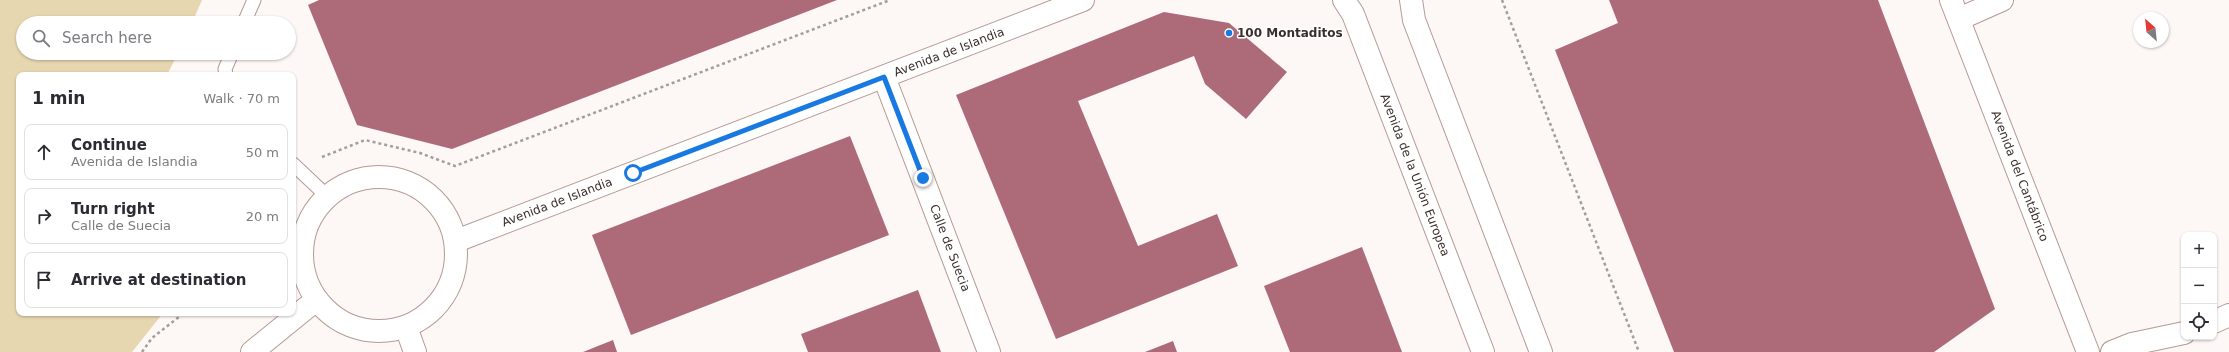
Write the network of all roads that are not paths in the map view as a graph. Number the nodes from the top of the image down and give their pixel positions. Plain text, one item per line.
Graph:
1 (254, 0) edge
2 (1084, 0) edge
3 (1344, 0) edge
4 (1411, 0) edge
5 (2002, 0) edge
6 (1955, 10) edge
7 (247, 16) edge
8 (229, 60) edge
9 (226, 72) edge
10 (884, 77) junction
11 (297, 168) edge
12 (328, 197) junction
13 (456, 241) junction
14 (316, 300) junction
15 (2229, 315) edge
16 (2217, 321) edge
17 (406, 327) junction
18 (2181, 334) edge
19 (252, 352) edge
20 (416, 352) edge
21 (989, 352) edge
22 (1483, 352) edge
23 (1541, 352) edge
24 (2088, 352) edge
25 (2112, 352) edge

1 - 7 lane
2 - 10 street, Avenida de Islandia
3 - 22 street, Avenida de la Unión Europea
4 - 23 street
5 - 6 street
6 - 24 street, Avenida del Cantábrico
8 - 9 lane
10 - 13 street, Avenida de Islandia
10 - 21 street, Calle de Suecia
11 - 12 lane
12 - 13 street
12 - 14 street
13 - 17 street
14 - 17 street
14 - 19 street
15 - 16 street
17 - 20 street
18 - 25 street

